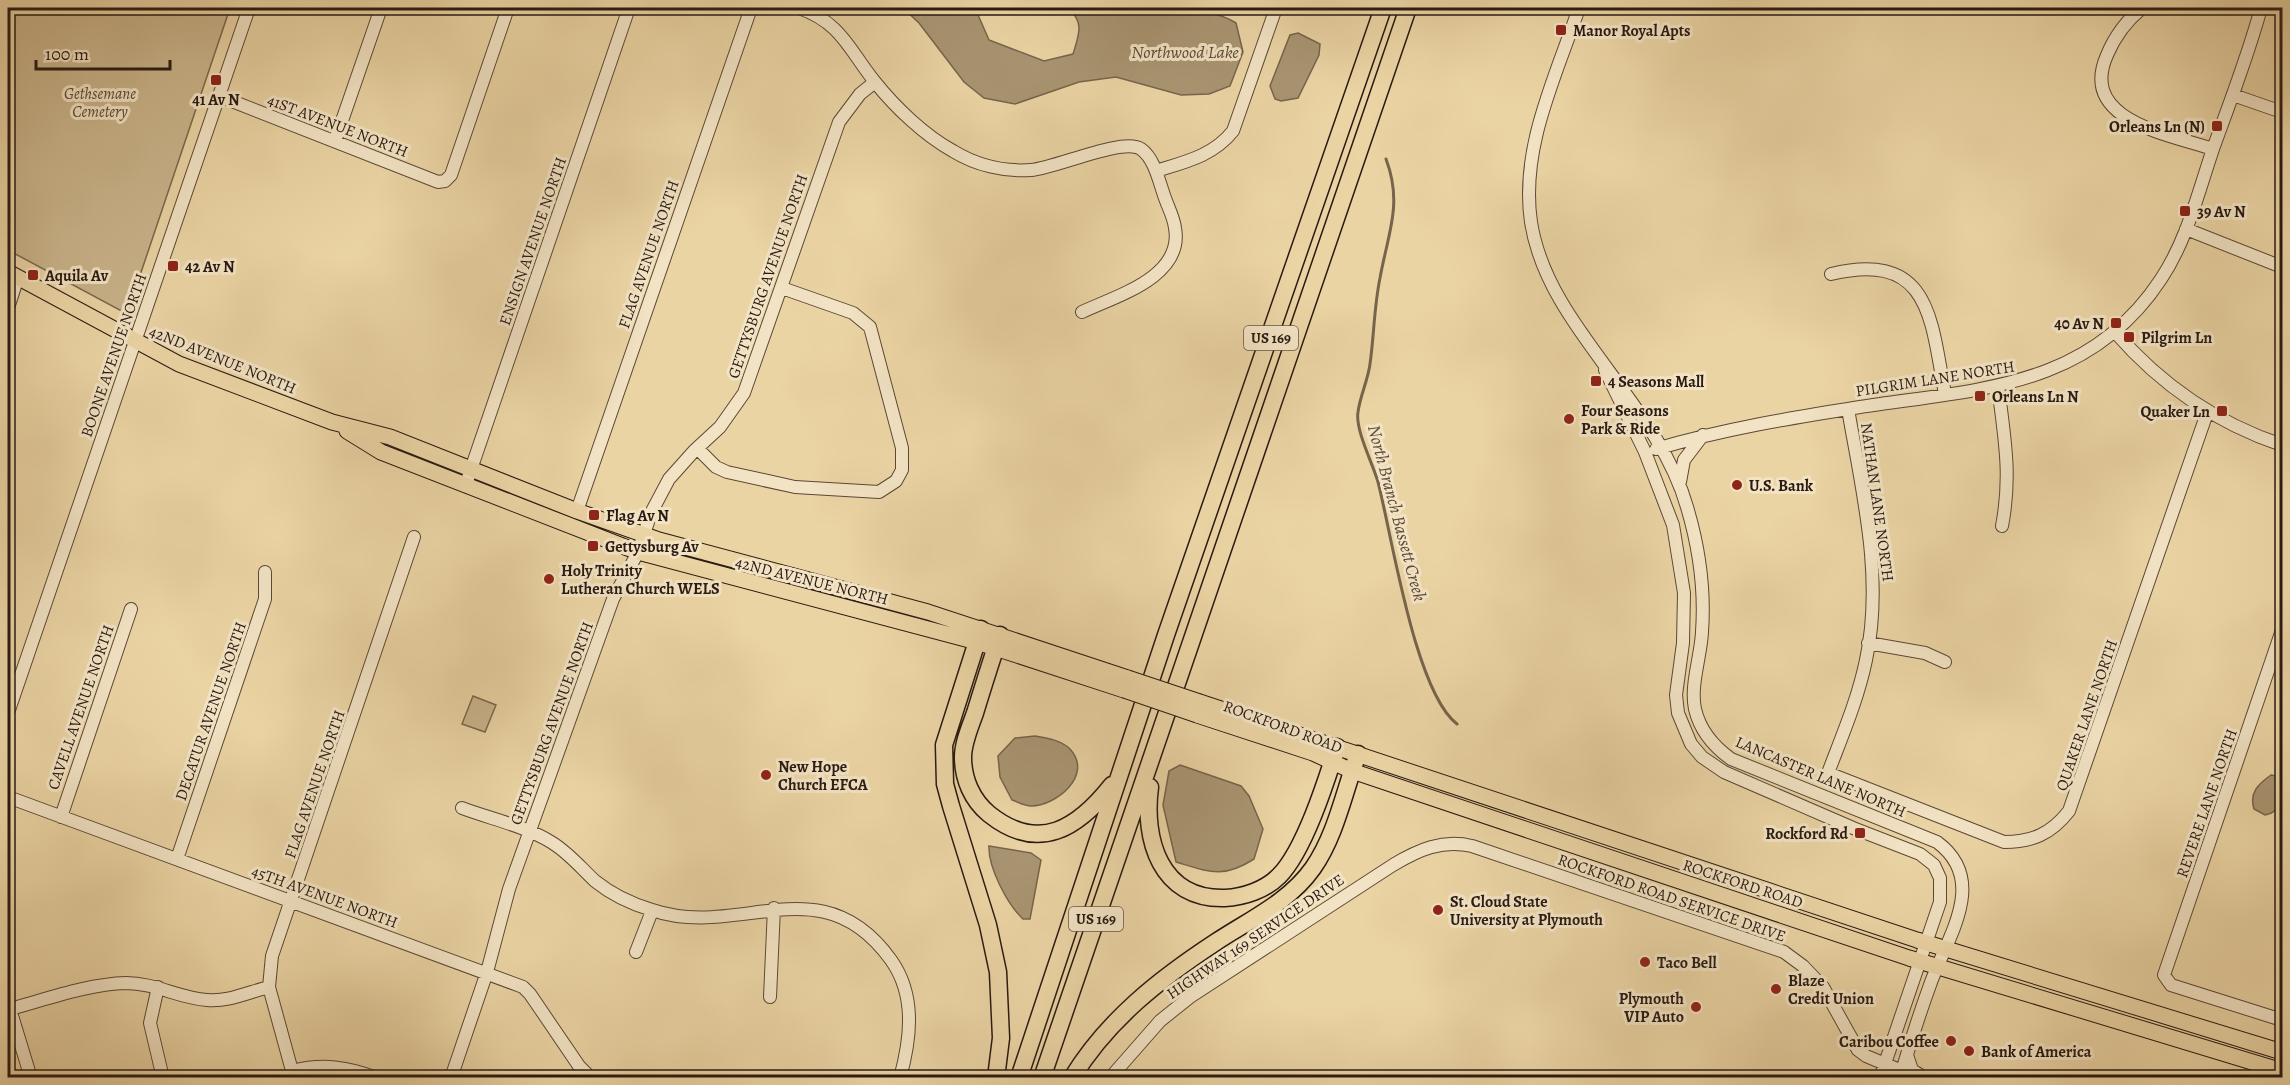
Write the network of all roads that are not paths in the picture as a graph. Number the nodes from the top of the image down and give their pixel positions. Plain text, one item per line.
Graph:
1 (249, 8) edge
2 (381, 8) edge
3 (508, 8) edge
4 (629, 8) edge
5 (751, 8) edge
6 (799, 8) edge
7 (1276, 8) edge
8 (1383, 8) edge
9 (1408, 8) edge
10 (1579, 8) edge
11 (2142, 8) edge
12 (2261, 8) edge
13 (875, 82) junction
14 (2233, 95) junction
15 (219, 96) junction
16 (2283, 112) edge
17 (335, 141) junction
18 (2213, 149) junction
19 (1156, 171) junction
20 (2186, 229) junction
21 (2283, 267) edge
22 (1831, 274) dead end
23 (13, 275) edge
24 (782, 288) junction
25 (8, 308) edge
26 (1082, 312) dead end
27 (2115, 332) junction
28 (135, 343) junction
29 (1604, 366) junction
30 (1998, 386) junction
31 (1945, 394) junction
32 (1848, 409) junction
33 (2208, 413) junction
34 (332, 422) junction
35 (1703, 435) junction
36 (2283, 445) edge
37 (1663, 447) junction
38 (697, 448) junction
39 (1645, 452) junction
40 (471, 469) junction
41 (466, 486) junction
42 (1680, 486) junction
43 (577, 511) junction
44 (2002, 526) dead end
45 (644, 535) junction
46 (414, 537) dead end
47 (638, 552) junction
48 (265, 572) dead end
49 (130, 609) dead end
50 (2283, 630) edge
51 (979, 635) junction
52 (998, 641) junction
53 (1869, 643) junction
54 (2278, 660) edge
55 (1945, 662) dead end
56 (1126, 684) joint
57 (8, 713) edge
58 (1358, 754) junction
59 (1334, 755) junction
60 (1152, 761) junction
61 (1352, 771) junction
62 (1828, 773) joint
63 (1120, 775) junction
64 (8, 797) edge
65 (462, 808) dead end
66 (61, 817) junction
67 (529, 832) junction
68 (1436, 845) joint
69 (177, 859) junction
70 (292, 901) junction
71 (774, 908) junction
72 (652, 910) junction
73 (1928, 943) junction
74 (1946, 948) junction
75 (636, 952) dead end
76 (1920, 961) junction
77 (1937, 966) junction
78 (487, 972) junction
79 (158, 987) junction
80 (269, 987) junction
81 (770, 997) dead end
82 (9, 1006) edge
83 (2283, 1020) edge
84 (2283, 1052) edge
85 (1907, 1055) junction
86 (1884, 1065) junction
87 (2283, 1071) edge
88 (293, 1074) edge
89 (1901, 1074) edge
90 (31, 1077) edge
91 (163, 1077) edge
92 (377, 1077) edge
93 (451, 1077) edge
94 (591, 1077) edge
95 (900, 1077) edge
96 (996, 1077) edge
97 (1019, 1077) edge
98 (1042, 1077) edge
99 (1072, 1077) edge
100 (1110, 1077) edge
101 (1880, 1077) edge
102 (1925, 1077) edge

1 - 15 street, BOONE AVENUE NORTH
2 - 17 street
3 - 17 street, 41ST AVENUE NORTH
4 - 40 street, ENSIGN AVENUE NORTH
5 - 43 street, FLAG AVENUE NORTH
6 - 13 street
7 - 19 street
8 - 63 highway, US 169
9 - 60 highway, US 169
10 - 29 street, LANCASTER LANE NORTH
11 - 18 street
12 - 14 street, PILGRIM LANE NORTH
13 - 19 street
13 - 24 street, GETTYSBURG AVENUE NORTH
14 - 16 street
14 - 18 street, PILGRIM LANE NORTH
15 - 17 street, 41ST AVENUE NORTH
15 - 28 street, BOONE AVENUE NORTH
18 - 20 street, PILGRIM LANE NORTH
19 - 26 street
20 - 21 street
20 - 27 street, PILGRIM LANE NORTH
22 - 31 street
23 - 25 street
23 - 28 main road, 42ND AVENUE NORTH
24 - 38 street, GETTYSBURG AVENUE NORTH
24 - 38 street
27 - 30 street, PILGRIM LANE NORTH
27 - 33 street
28 - 34 main road, 42ND AVENUE NORTH
28 - 57 street, BOONE AVENUE NORTH
29 - 37 street, LANCASTER LANE NORTH
29 - 39 street, LANCASTER LANE NORTH
30 - 31 street, PILGRIM LANE NORTH
30 - 44 street
31 - 32 street, PILGRIM LANE NORTH
32 - 35 street, PILGRIM LANE NORTH
32 - 53 street, NATHAN LANE NORTH
33 - 36 street
33 - 62 street, QUAKER LANE NORTH
34 - 40 main road, 42ND AVENUE NORTH
34 - 41 main road, 42ND AVENUE NORTH
35 - 37 street, PILGRIM LANE NORTH
35 - 42 street
37 - 39 street, PILGRIM LANE NORTH
37 - 42 street, LANCASTER LANE NORTH
38 - 45 street, GETTYSBURG AVENUE NORTH
39 - 73 street, LANCASTER LANE NORTH
40 - 41 street, ENSIGN AVENUE NORTH
40 - 43 main road, 42ND AVENUE NORTH
41 - 47 main road, 42ND AVENUE NORTH
42 - 74 street, LANCASTER LANE NORTH
43 - 45 main road, 42ND AVENUE NORTH
45 - 47 street, GETTYSBURG AVENUE NORTH
45 - 51 main road, 42ND AVENUE NORTH
46 - 70 street, FLAG AVENUE NORTH
47 - 51 main road, 42ND AVENUE NORTH
47 - 67 street, GETTYSBURG AVENUE NORTH
48 - 69 street, DECATUR AVENUE NORTH
49 - 66 street, CAVELL AVENUE NORTH
50 - 54 street, REVERE LANE NORTH
51 - 52 main road, 42ND AVENUE NORTH
51 - 96 highway
52 - 56 main road, 42ND AVENUE NORTH
52 - 63 highway
53 - 55 street
53 - 62 street, NATHAN LANE NORTH
54 - 83 street, REVERE LANE NORTH
56 - 59 main road, ROCKFORD ROAD, bridge
58 - 59 main road, ROCKFORD ROAD
58 - 61 highway
58 - 73 main road, ROCKFORD ROAD
59 - 60 highway
59 - 61 main road, ROCKFORD ROAD
60 - 98 highway, US 169
61 - 76 main road, ROCKFORD ROAD
61 - 99 highway
63 - 97 highway, US 169
64 - 66 street, 45TH AVENUE NORTH
65 - 67 street
66 - 69 street, 45TH AVENUE NORTH
67 - 72 street
67 - 78 street, GETTYSBURG AVENUE NORTH
68 - 86 street, ROCKFORD ROAD SERVICE DRIVE
68 - 100 street, HIGHWAY 169 SERVICE DRIVE
69 - 70 street, 45TH AVENUE NORTH
70 - 78 street, 45TH AVENUE NORTH
70 - 80 street, FLAG AVENUE NORTH
71 - 72 street
71 - 81 street
71 - 95 street
72 - 75 street
73 - 74 main road, ROCKFORD ROAD
73 - 76 street
74 - 77 street, LANCASTER LANE NORTH
74 - 84 main road, ROCKFORD ROAD
76 - 77 main road, ROCKFORD ROAD
76 - 86 street
77 - 85 street
77 - 87 main road, ROCKFORD ROAD
78 - 93 street, GETTYSBURG AVENUE NORTH
78 - 94 street, 45TH AVENUE NORTH
79 - 80 street
79 - 82 street
79 - 91 street
80 - 88 street, FLAG AVENUE NORTH
82 - 90 street
85 - 89 street
85 - 102 street
86 - 89 street, ROCKFORD ROAD SERVICE DRIVE
86 - 101 street
88 - 92 street

